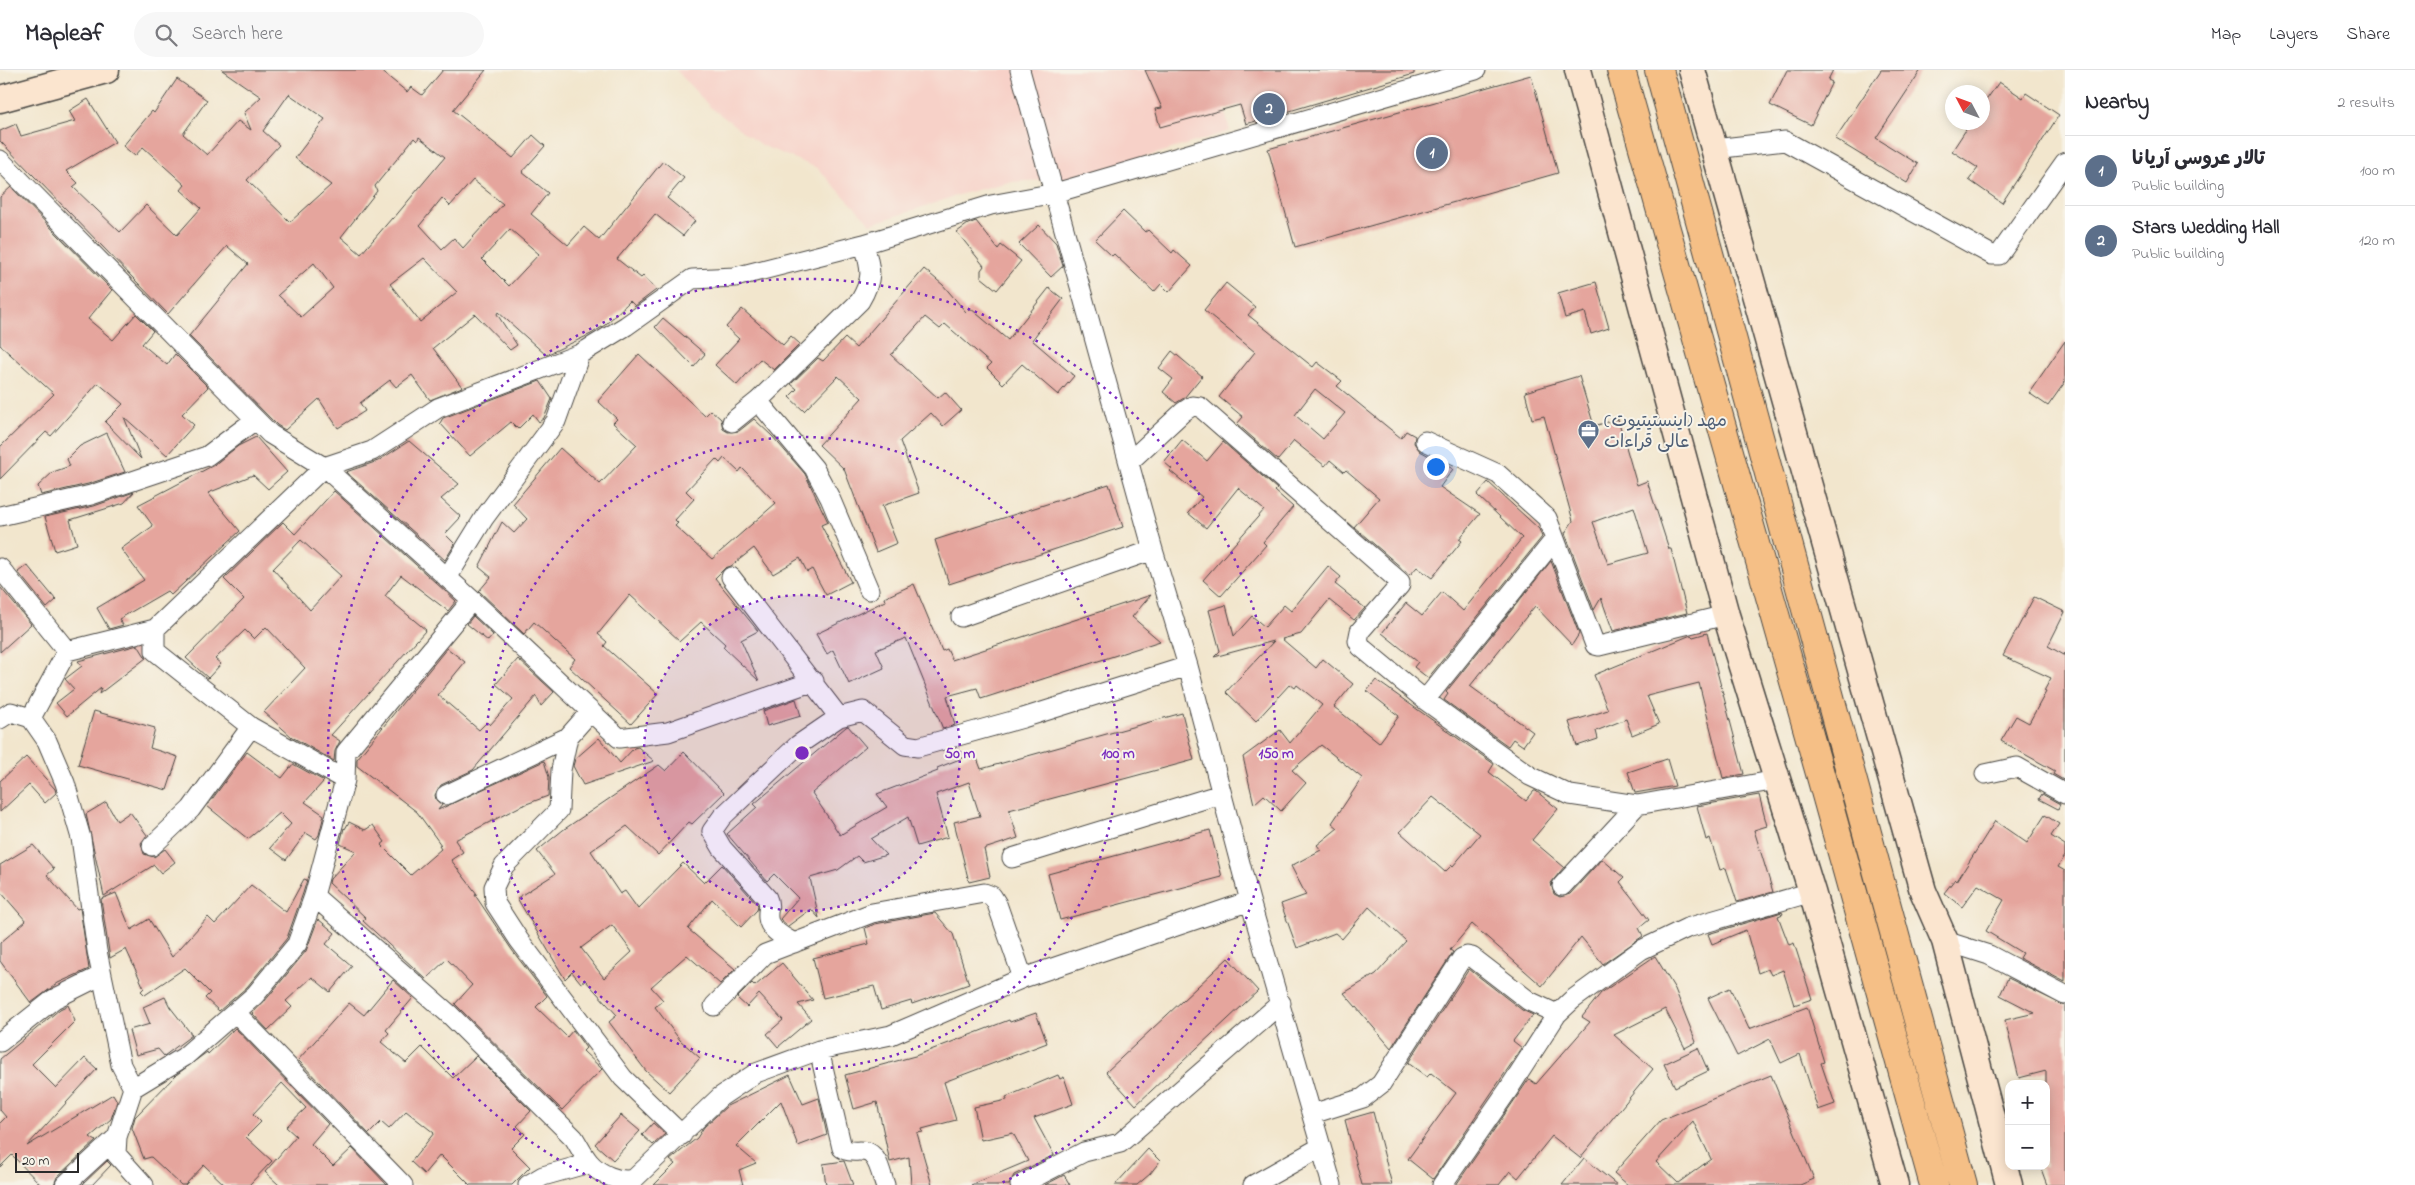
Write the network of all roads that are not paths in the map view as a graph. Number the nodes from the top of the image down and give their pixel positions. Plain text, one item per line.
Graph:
1 (106, 70) edge
2 (1020, 70) edge
3 (1476, 70) edge
4 (1578, 70) edge
5 (1621, 70) edge
6 (1659, 70) edge
7 (1692, 70) edge
8 (0, 99) edge
9 (1714, 149) junction
10 (2065, 162) edge
11 (4, 173) edge
12 (1055, 193) junction
13 (864, 244) junction
14 (580, 354) junction
15 (758, 400) junction
16 (255, 420) junction
17 (732, 422) dead end
18 (1425, 441) dead end
19 (1129, 462) junction
20 (324, 467) junction
21 (0, 516) edge
22 (1556, 539) junction
23 (1153, 550) junction
24 (0, 568) edge
25 (731, 577) dead end
26 (447, 578) junction
27 (868, 590) dead end
28 (472, 600) junction
29 (1726, 614) junction
30 (961, 617) dead end
31 (155, 629) junction
32 (67, 651) junction
33 (1188, 666) junction
34 (814, 681) junction
35 (1425, 700) junction
36 (591, 712) junction
37 (839, 717) junction
38 (32, 718) junction
39 (0, 719) edge
40 (252, 727) junction
41 (568, 737) junction
42 (1985, 774) dead end
43 (345, 780) junction
44 (1777, 780) junction
45 (1221, 794) junction
46 (2065, 794) edge
47 (446, 795) dead end
48 (1637, 805) junction
49 (152, 846) dead end
50 (1012, 858) dead end
51 (1562, 886) dead end
52 (1812, 892) junction
53 (314, 896) junction
54 (1250, 901) junction
55 (1945, 941) junction
56 (794, 943) junction
57 (102, 975) junction
58 (1023, 978) junction
59 (2065, 995) edge
60 (1281, 1004) junction
61 (714, 1006) dead end
62 (235, 1012) junction
63 (1557, 1014) junction
64 (0, 1042) edge
65 (819, 1050) junction
66 (133, 1088) junction
67 (1312, 1114) junction
68 (682, 1134) junction
69 (117, 1137) junction
70 (1321, 1147) junction
71 (589, 1163) junction
72 (65, 1185) edge
73 (144, 1185) edge
74 (403, 1185) edge
75 (528, 1185) edge
76 (886, 1185) edge
77 (1020, 1185) edge
78 (1253, 1185) edge
79 (1332, 1185) edge
80 (1442, 1185) edge
81 (1895, 1185) edge
82 (1934, 1185) edge
83 (1963, 1185) edge
84 (2009, 1185) edge

1 - 8 main road
2 - 12 street
3 - 12 street
4 - 29 main road
5 - 82 main road
6 - 83 main road
7 - 9 main road
9 - 10 street
9 - 55 main road
11 - 16 street
12 - 13 street
12 - 19 street
13 - 14 street
13 - 15 street
14 - 20 street
14 - 26 street
15 - 17 street
15 - 27 street
16 - 20 street
16 - 21 street
18 - 22 street
19 - 23 street
19 - 35 street
20 - 26 street
20 - 31 street
22 - 29 street
22 - 35 street
23 - 30 street
23 - 33 street
24 - 32 street
25 - 34 street
26 - 28 street
28 - 36 street
28 - 43 street
29 - 44 main road
31 - 32 street
31 - 40 street
32 - 38 street
33 - 37 street
33 - 45 street
34 - 36 street
34 - 37 street
35 - 48 street
36 - 41 street
37 - 56 street
38 - 39 street
38 - 57 street
40 - 43 street
40 - 49 street
41 - 47 street
41 - 68 street
42 - 46 street
43 - 53 street
44 - 48 street
44 - 52 main road
45 - 50 street
45 - 54 street
48 - 51 street
52 - 63 street
52 - 81 main road
53 - 62 street
53 - 71 street
54 - 58 street
54 - 60 street
55 - 59 street
55 - 84 main road
56 - 58 street
56 - 61 street
57 - 64 street
57 - 66 street
58 - 65 street
60 - 67 street
60 - 77 street
62 - 66 street
62 - 74 street
63 - 67 street
63 - 80 street
65 - 68 street
65 - 76 street
66 - 69 street
67 - 70 street
68 - 71 street
69 - 72 street
69 - 73 street
70 - 78 street
70 - 79 street
71 - 75 street

